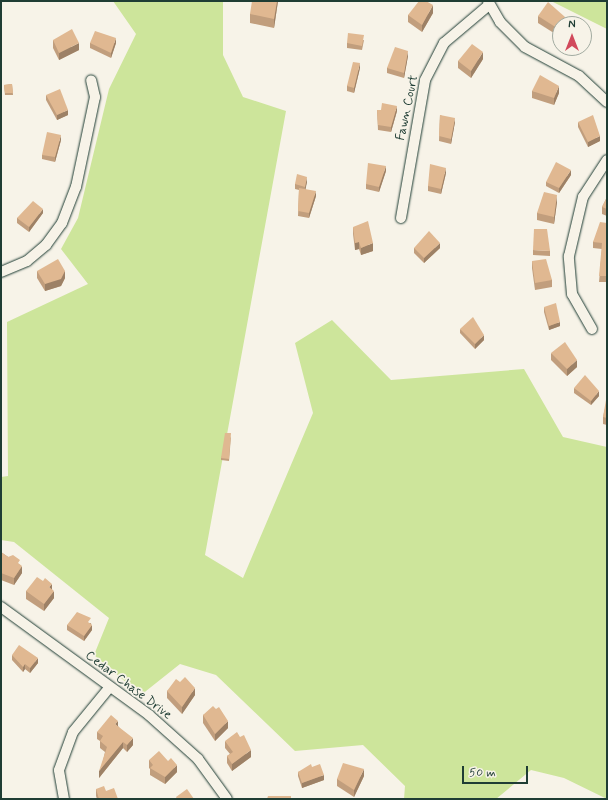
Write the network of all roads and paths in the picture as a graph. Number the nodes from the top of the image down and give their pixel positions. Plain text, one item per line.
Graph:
1 (489, 3) edge
2 (91, 80) dead end
3 (607, 102) edge
4 (607, 160) edge
5 (401, 218) dead end
6 (1, 272) edge
7 (592, 329) dead end
8 (1, 607) edge
9 (109, 688) junction
10 (64, 799) edge
11 (227, 799) edge

1 - 3 street
1 - 5 street, Fawn Court
2 - 6 street
4 - 7 street
8 - 9 street, Cedar Chase Drive
9 - 10 street
9 - 11 street, Cedar Chase Drive

